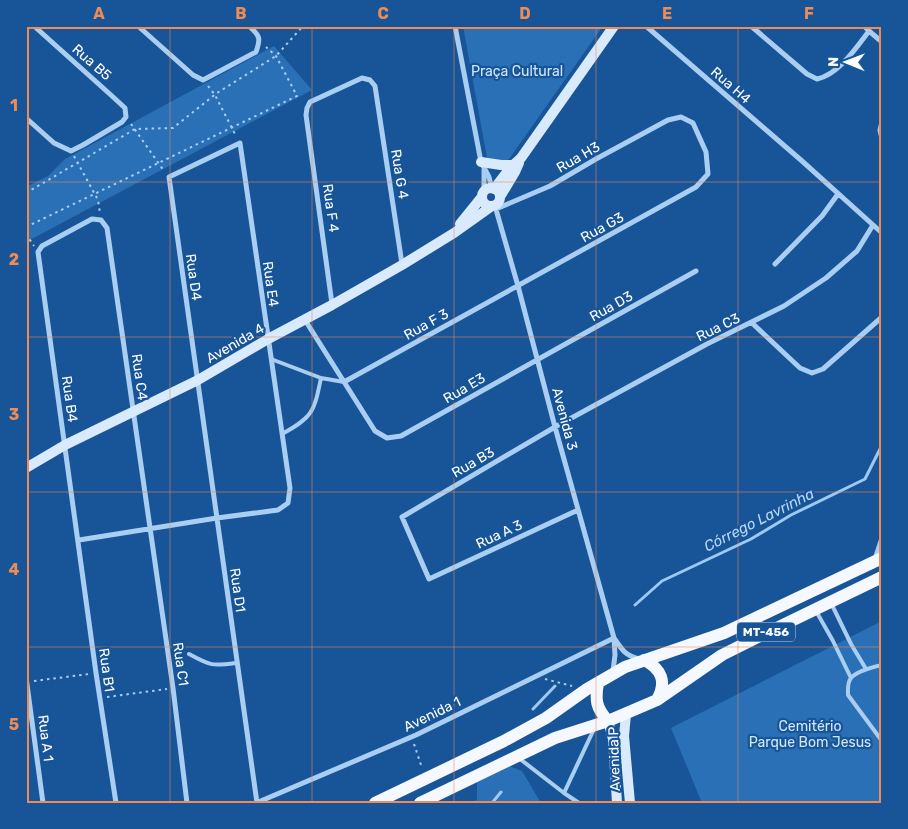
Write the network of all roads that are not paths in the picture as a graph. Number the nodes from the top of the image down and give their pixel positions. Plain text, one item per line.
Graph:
1 (34, 26) edge
2 (138, 26) edge
3 (249, 26) edge
4 (455, 26) edge
5 (614, 26) edge
6 (646, 26) edge
7 (751, 26) edge
8 (867, 28) edge
9 (882, 42) edge
10 (375, 86) joint
11 (26, 118) edge
12 (668, 120) joint
13 (882, 122) edge
14 (882, 139) edge
15 (240, 143) joint
16 (517, 161) junction
17 (482, 164) junction
18 (838, 194) junction
19 (492, 198) junction
20 (873, 225) junction
21 (882, 233) edge
22 (38, 252) joint
23 (775, 264) dead end
24 (402, 265) junction
25 (696, 271) dead end
26 (518, 286) junction
27 (332, 305) junction
28 (882, 318) edge
29 (304, 319) junction
30 (752, 322) junction
31 (268, 340) junction
32 (271, 359) junction
33 (538, 360) junction
34 (321, 378) junction
35 (198, 380) junction
36 (344, 382) junction
37 (133, 411) junction
38 (554, 427) junction
39 (282, 434) junction
40 (65, 445) junction
41 (26, 468) edge
42 (578, 510) junction
43 (217, 518) junction
44 (150, 528) junction
45 (882, 538) edge
46 (78, 540) junction
47 (878, 560) edge
48 (882, 577) edge
49 (429, 579) joint
50 (831, 602) junction
51 (815, 609) junction
52 (614, 638) junction
53 (189, 654) dead end
54 (644, 660) junction
55 (236, 663) junction
56 (882, 665) edge
57 (866, 669) junction
58 (612, 675) junction
59 (851, 678) junction
60 (27, 680) edge
61 (593, 686) junction
62 (657, 700) junction
63 (28, 705) edge
64 (626, 714) junction
65 (608, 721) junction
66 (596, 725) junction
67 (882, 741) edge
68 (517, 756) junction
69 (564, 793) junction
70 (43, 803) edge
71 (116, 803) edge
72 (188, 803) edge
73 (257, 803) edge
74 (375, 803) edge
75 (420, 803) edge
76 (579, 803) edge
77 (617, 803) edge
78 (630, 803) edge

1 - 11 street, Rua B5
2 - 3 street
4 - 17 street, Avenida 3
5 - 16 street, Avenida 4
6 - 18 street, Rua H4
7 - 8 street
8 - 9 street
10 - 24 street, Rua G 4
10 - 27 street, Rua F 4
12 - 19 street, Rua H3
12 - 26 street, Rua G3
13 - 14 street
15 - 31 street, Rua E4
15 - 35 street, Rua D4
16 - 17 street
16 - 19 street, Avenida 4
17 - 19 street, Avenida 3
17 - 19 street, Avenida 3
18 - 20 street, Rua H4
18 - 23 street
19 - 24 street, Avenida 4
19 - 26 street, Avenida 3
20 - 21 street, Rua H4
20 - 30 street, Rua C3
22 - 37 street, Rua C4
22 - 40 street, Rua B4
24 - 27 street, Avenida 4
25 - 33 street, Rua D3
26 - 33 street, Avenida 3
26 - 36 street, Rua F 3
27 - 29 street, Avenida 4
28 - 30 street
29 - 31 street, Avenida 4
29 - 36 street
30 - 38 street, Rua C3
31 - 32 street, Rua E4
31 - 35 street, Avenida 4
32 - 34 lane
32 - 39 street, Rua E4
33 - 36 street, Rua E3
33 - 38 street, Avenida 3
34 - 36 lane
34 - 39 lane
35 - 37 street, Avenida 4
35 - 43 street, Rua D1
37 - 40 street, Avenida 4
37 - 44 street, Rua C4
38 - 42 street, Avenida 3
38 - 49 street, Rua B3
39 - 43 street, Rua E4
40 - 41 street, Avenida 4
40 - 46 street, Rua B4
42 - 49 street, Rua A 3
42 - 52 street, Avenida 3
43 - 44 street
43 - 55 street, Rua D1
44 - 46 street
44 - 72 street, Rua C1
45 - 47 street
46 - 71 street, Rua B1
47 - 54 main road, MT-456
48 - 50 main road, MT-456
50 - 51 main road, MT-456
50 - 57 lane
51 - 59 lane
51 - 62 main road, MT-456
52 - 54 street
52 - 58 street
52 - 73 street, Avenida 1
53 - 55 lane
54 - 58 main road, MT-456
54 - 62 main road
55 - 73 street, Rua D1
56 - 57 lane
57 - 59 lane
58 - 61 main road, MT-456
59 - 67 lane
60 - 63 street, Rua A 1
61 - 65 main road
61 - 74 main road, MT-456
62 - 64 main road, MT-456
63 - 70 street, Rua A 1
64 - 65 main road, MT-456
64 - 78 street, Avenida P
65 - 66 main road, MT-456
65 - 77 street, Avenida P
66 - 68 main road, MT-456
66 - 69 lane
68 - 69 lane
68 - 75 main road, MT-456
69 - 76 lane

